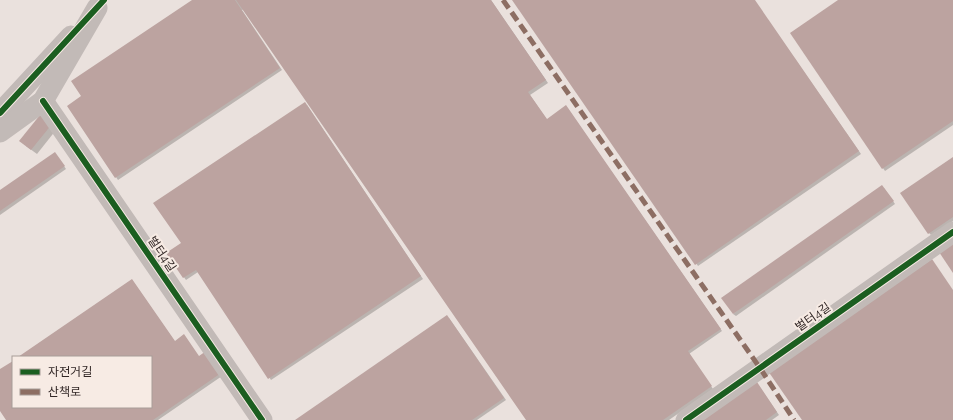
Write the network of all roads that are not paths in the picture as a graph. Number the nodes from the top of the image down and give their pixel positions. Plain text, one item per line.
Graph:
1 (101, 4) edge
2 (43, 101) junction
3 (0, 113) edge
4 (0, 132) edge
5 (953, 232) edge
6 (262, 420) edge
7 (686, 420) edge

1 - 2 street
1 - 3 street
2 - 4 street
2 - 6 street, 벌터4길
5 - 7 street, 벌터4길

